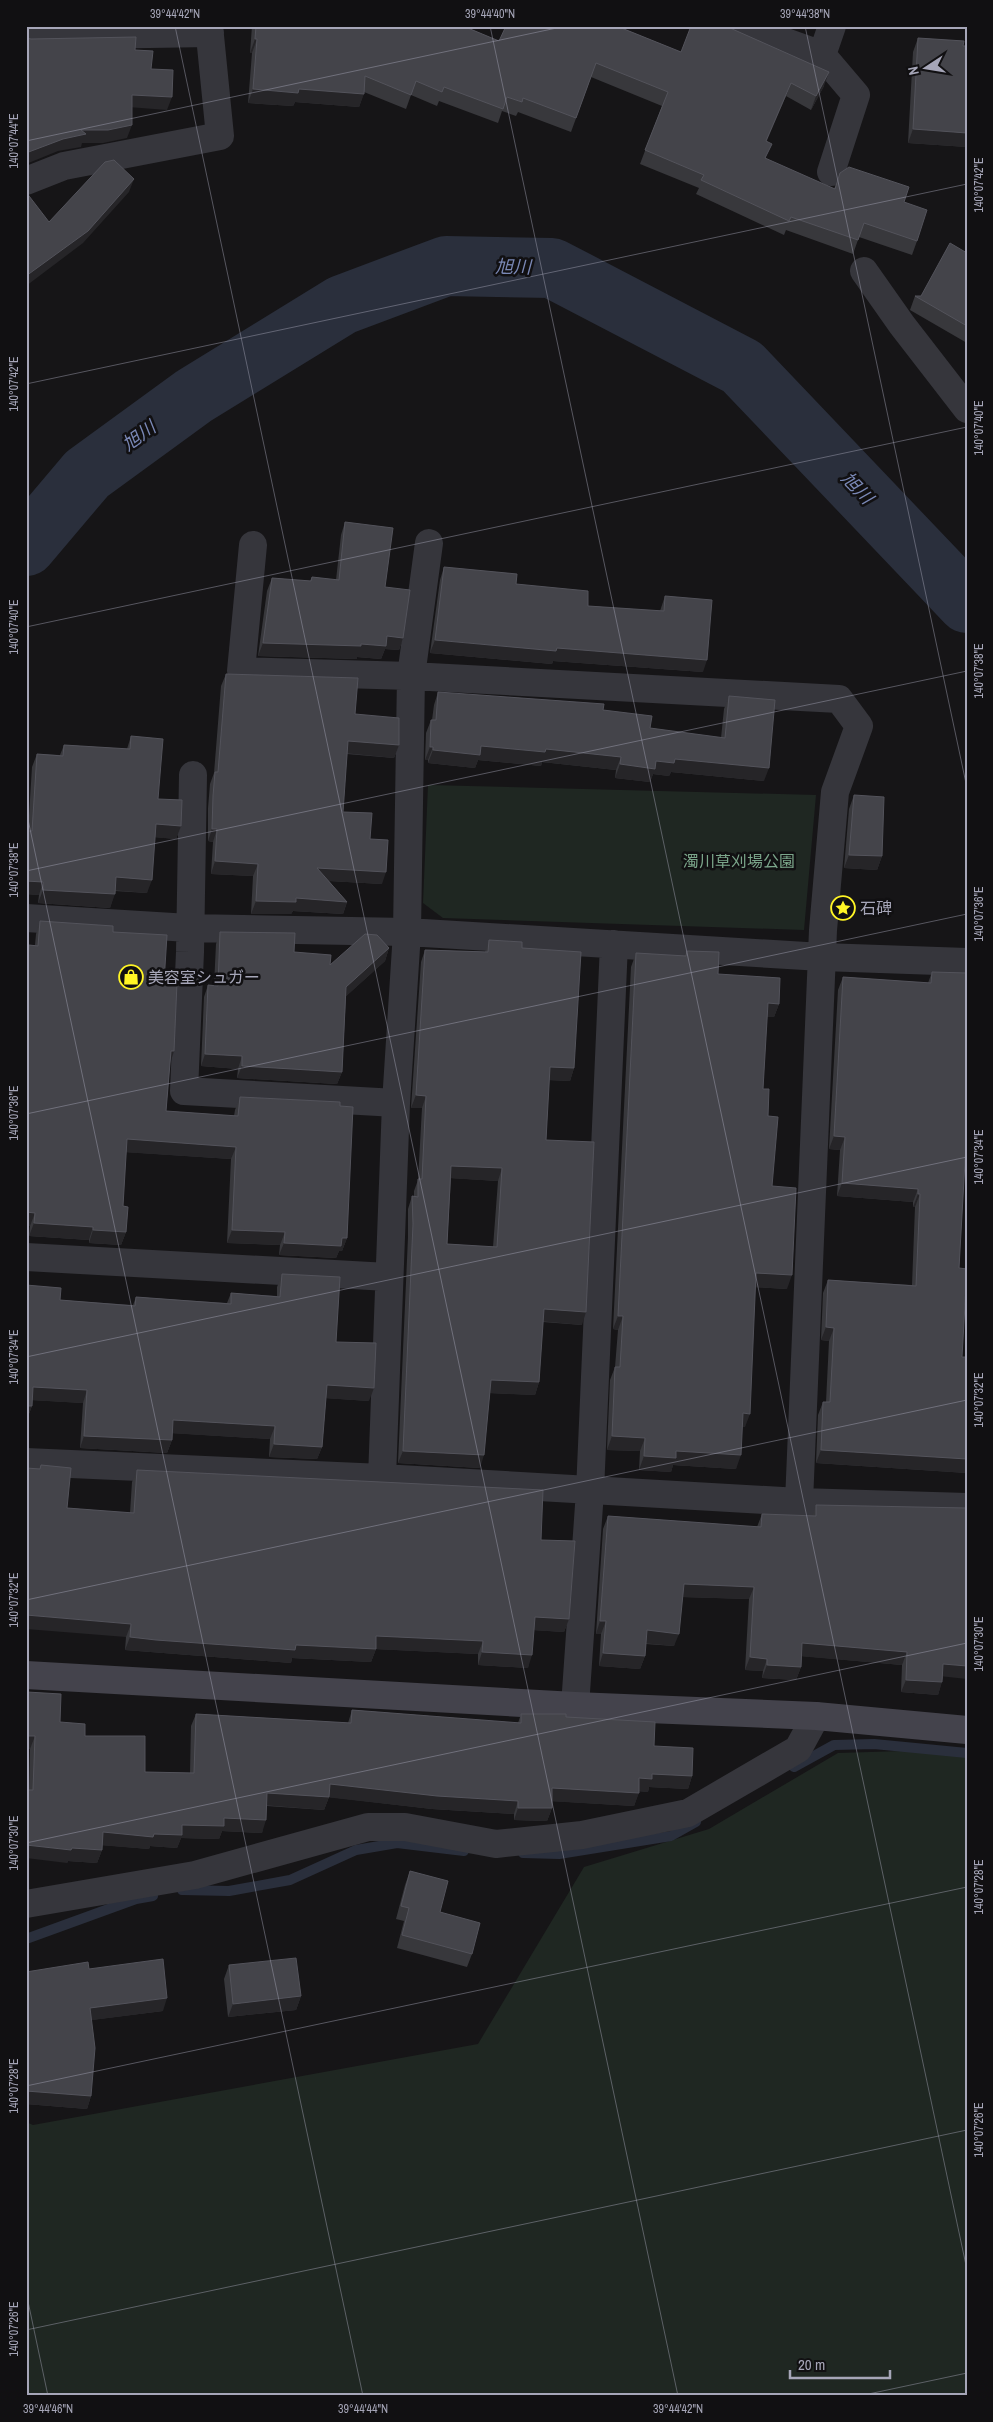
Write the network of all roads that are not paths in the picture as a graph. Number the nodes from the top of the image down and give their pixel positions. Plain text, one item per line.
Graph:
1 (741, 26) edge
2 (832, 26) edge
3 (209, 30) edge
4 (26, 36) edge
5 (822, 55) junction
6 (831, 172) dead end
7 (26, 181) edge
8 (864, 271) dead end
9 (967, 409) edge
10 (429, 543) dead end
11 (253, 545) dead end
12 (411, 676) junction
13 (193, 775) dead end
14 (26, 918) edge
15 (189, 928) junction
16 (407, 932) junction
17 (614, 944) junction
18 (822, 957) junction
19 (967, 962) edge
20 (396, 1103) junction
21 (26, 1257) edge
22 (388, 1277) junction
23 (26, 1462) edge
24 (382, 1478) junction
25 (590, 1491) junction
26 (799, 1502) junction
27 (967, 1507) edge
28 (26, 1675) edge
29 (575, 1706) junction
30 (816, 1716) junction
31 (967, 1730) edge
32 (26, 1904) edge

1 - 5 street
2 - 5 street
3 - 4 street
3 - 7 street
5 - 6 street
8 - 9 street
10 - 12 street
11 - 12 street
12 - 16 street
12 - 18 street
13 - 15 street
14 - 15 street
15 - 16 street
15 - 20 street
16 - 17 street
16 - 20 street
17 - 18 street
17 - 25 street
18 - 19 street
18 - 26 street
20 - 22 street
21 - 22 street
22 - 24 street
23 - 24 street
24 - 25 street
25 - 26 street
25 - 29 street
26 - 27 street
28 - 29 street
29 - 30 street
30 - 31 street
30 - 32 street

